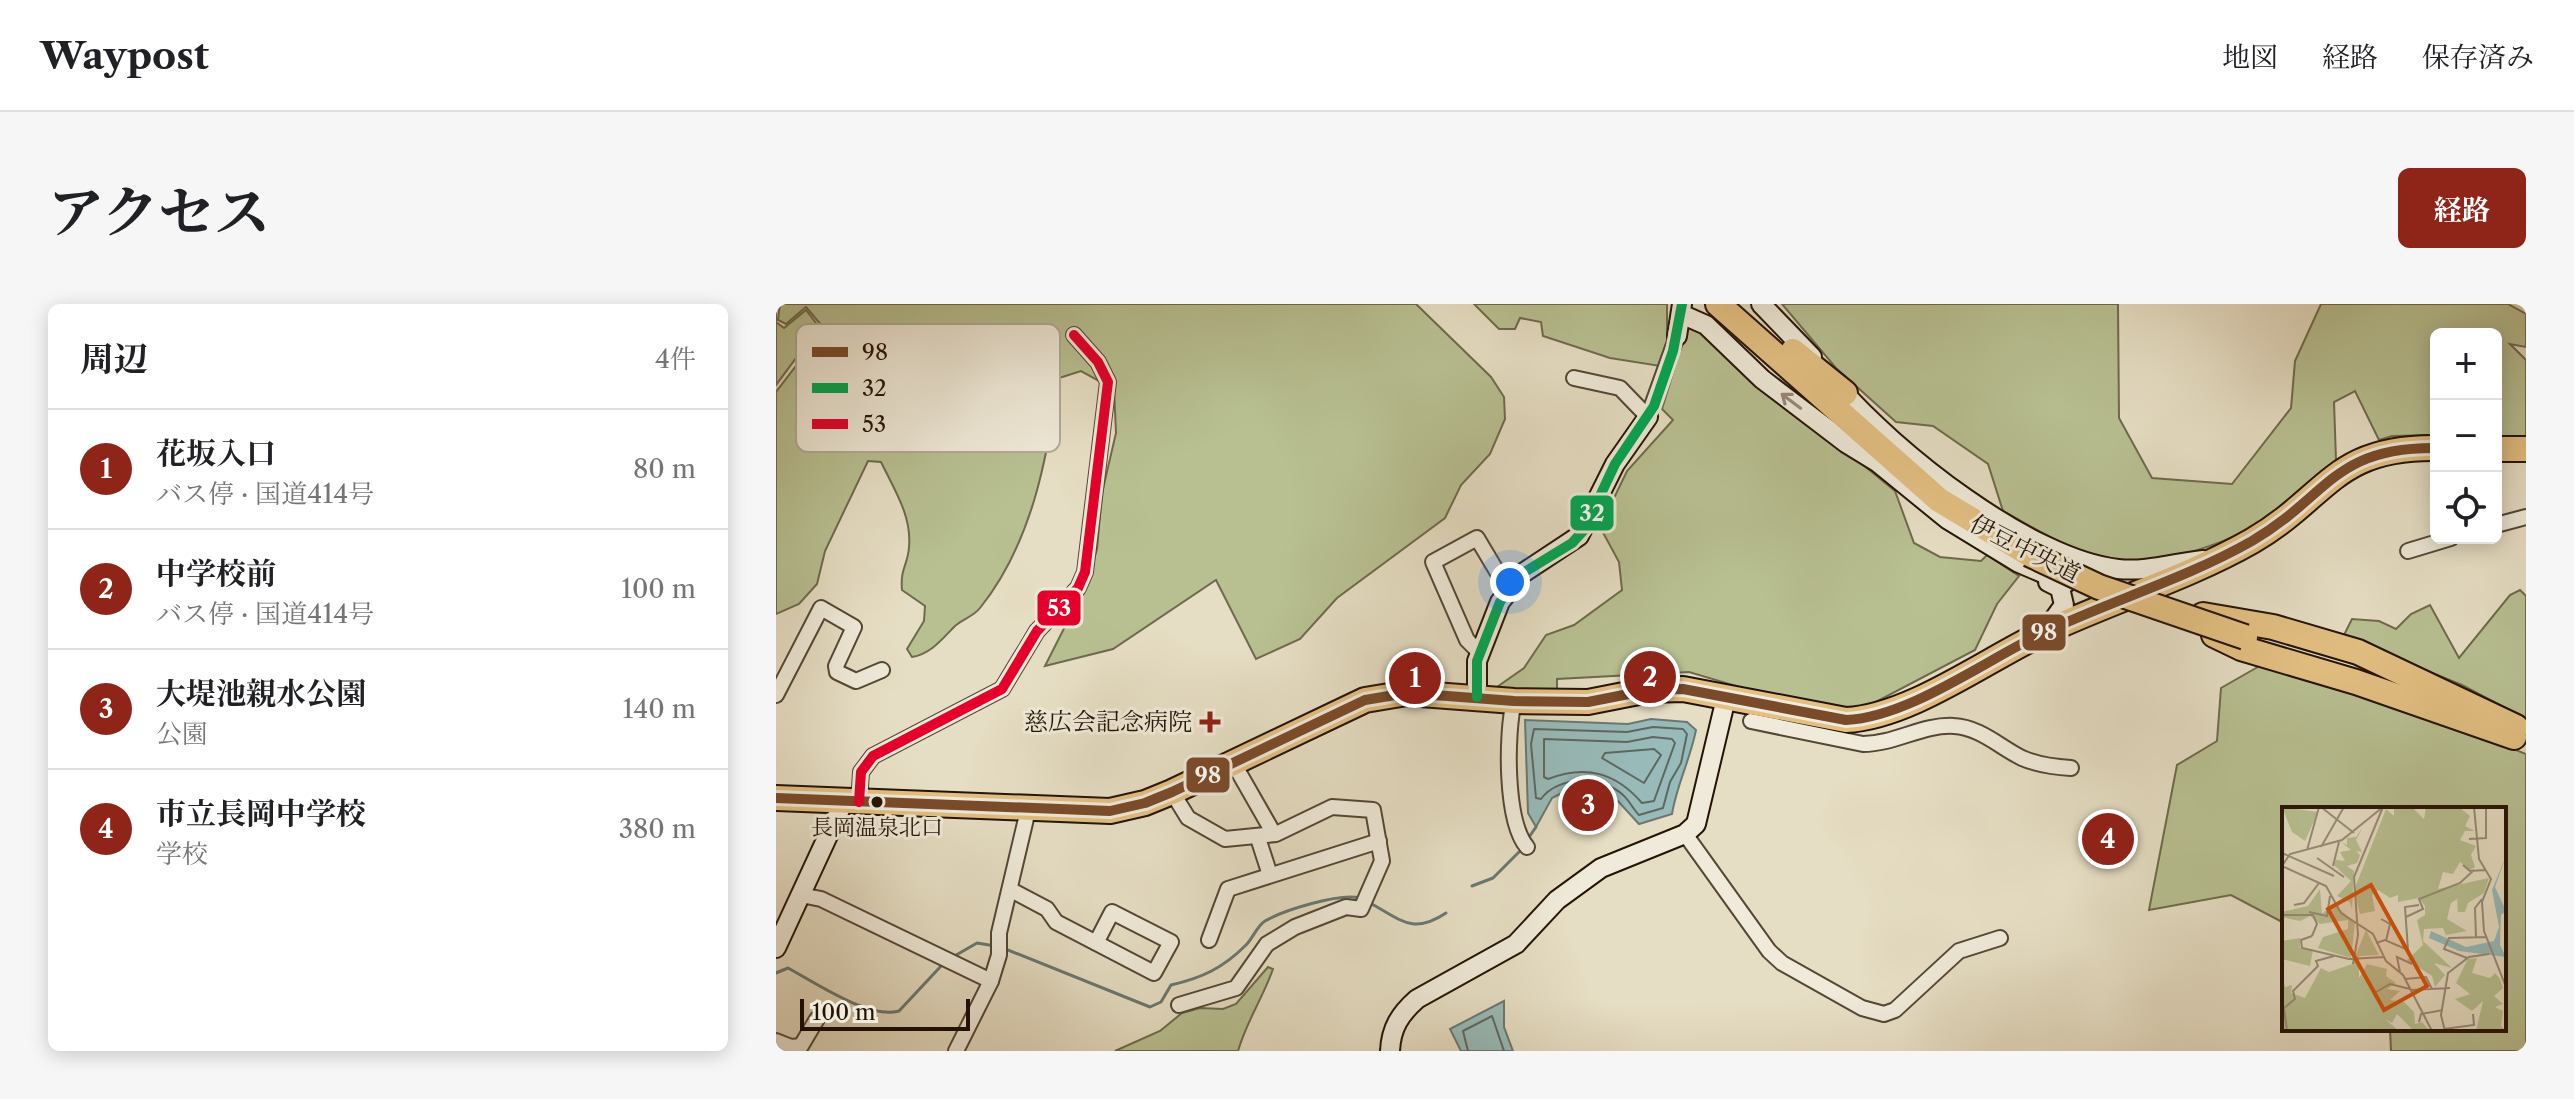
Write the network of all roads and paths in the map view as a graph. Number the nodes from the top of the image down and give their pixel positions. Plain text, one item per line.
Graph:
1 (1718, 304) edge
2 (1725, 304) edge
3 (1735, 304) edge
4 (1761, 304) edge
5 (1682, 309) edge
6 (1074, 335) dead end
7 (1677, 336) joint
8 (1762, 343) junction
9 (1574, 378) dead end
10 (1845, 393) junction
11 (1648, 417) junction
12 (2430, 448) edge
13 (2502, 449) edge
14 (2526, 449) edge
15 (1877, 462) junction
16 (2526, 517) edge
17 (2502, 523) edge
18 (2431, 544) edge
19 (2408, 551) dead end
20 (2030, 552) junction
21 (2217, 559) junction
22 (2184, 573) junction
23 (1508, 590) junction
24 (2126, 596) junction
25 (2172, 605) junction
26 (2045, 632) junction
27 (1479, 652) junction
28 (882, 670) dead end
29 (776, 695) edge
30 (1477, 697) junction
31 (1726, 698) junction
32 (1514, 701) junction
33 (1751, 721) dead end
34 (2523, 737) edge
35 (1234, 764) junction
36 (2071, 768) dead end
37 (1172, 792) junction
38 (776, 798) edge
39 (851, 802) junction
40 (1029, 806) junction
41 (1274, 834) junction
42 (1685, 834) junction
43 (1258, 838) junction
44 (1379, 841) junction
45 (1527, 847) dead end
46 (1270, 875) junction
47 (1011, 890) junction
48 (801, 895) junction
49 (2000, 938) dead end
50 (1209, 940) dead end
51 (1096, 943) junction
52 (776, 948) edge
53 (991, 981) junction
54 (1179, 1005) dead end
55 (817, 1019) dead end
56 (776, 1041) edge
57 (956, 1051) edge
58 (1390, 1051) edge

1 - 8 highway, 伊豆中央道
2 - 20 highway, 伊豆中央道
3 - 10 highway
4 - 10 street
5 - 7 street
15 -> 5 street
6 - 39 street
7 - 11 street
8 - 15 highway
8 - 20 highway, 伊豆中央道
9 - 11 street
10 - 20 street
11 - 23 street
12 - 21 highway
13 - 14 highway
15 - 20 street
16 - 17 street
18 - 19 street
20 - 21 street
20 - 24 street
20 - 24 street
20 - 26 street
20 - 34 highway, 伊豆中央道, bridge
21 - 22 highway
22 - 24 highway
22 - 25 highway
23 - 27 street
23 - 27 street
24 - 25 highway
24 - 26 highway
24 - 34 highway
25 - 34 highway
26 - 31 highway
27 - 30 street
28 - 29 street
30 - 32 highway
30 - 35 highway
31 - 32 highway
31 - 42 street
32 - 45 street
33 - 36 street
35 - 37 highway
35 - 41 street
37 - 40 highway
37 - 43 street
38 - 39 highway
39 - 40 highway
39 - 48 street
40 - 47 street
41 - 43 street
41 - 44 street
42 - 49 street
42 - 58 street
43 - 46 street
44 - 46 street
44 - 54 street
46 - 50 street
47 - 51 street
47 - 53 street
48 - 52 street
48 - 53 street
51 - 51 street
53 - 57 street
55 - 56 street

